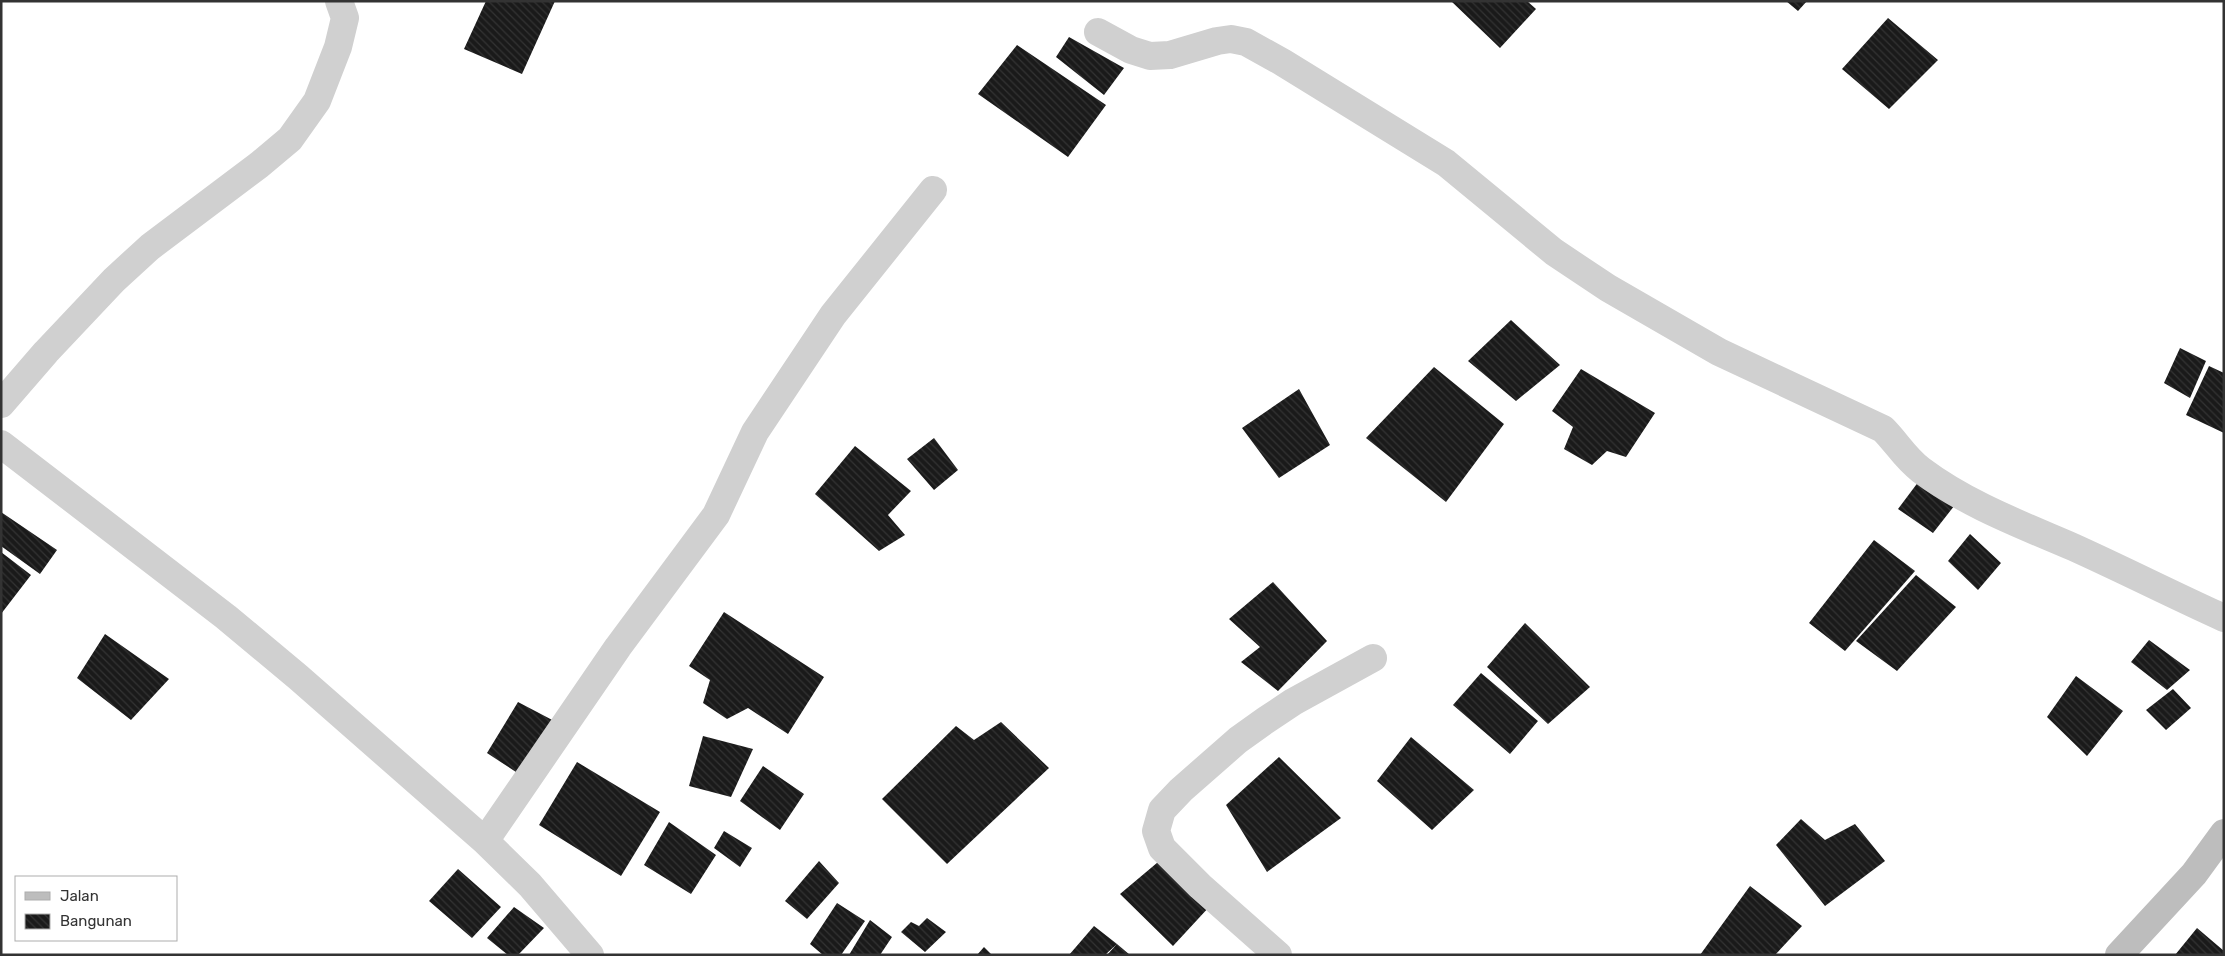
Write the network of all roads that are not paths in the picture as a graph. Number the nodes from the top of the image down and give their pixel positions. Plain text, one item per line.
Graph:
1 (345, 7) edge
2 (1098, 32) dead end
3 (933, 190) dead end
4 (1, 404) edge
5 (1, 444) edge
6 (2224, 618) edge
7 (1373, 658) dead end
8 (2224, 833) edge
9 (485, 841) junction
10 (590, 955) edge
11 (1278, 955) edge
12 (2119, 955) edge

1 - 4 street
2 - 6 street
3 - 9 street
5 - 9 street
7 - 11 street
8 - 12 street
9 - 10 street

